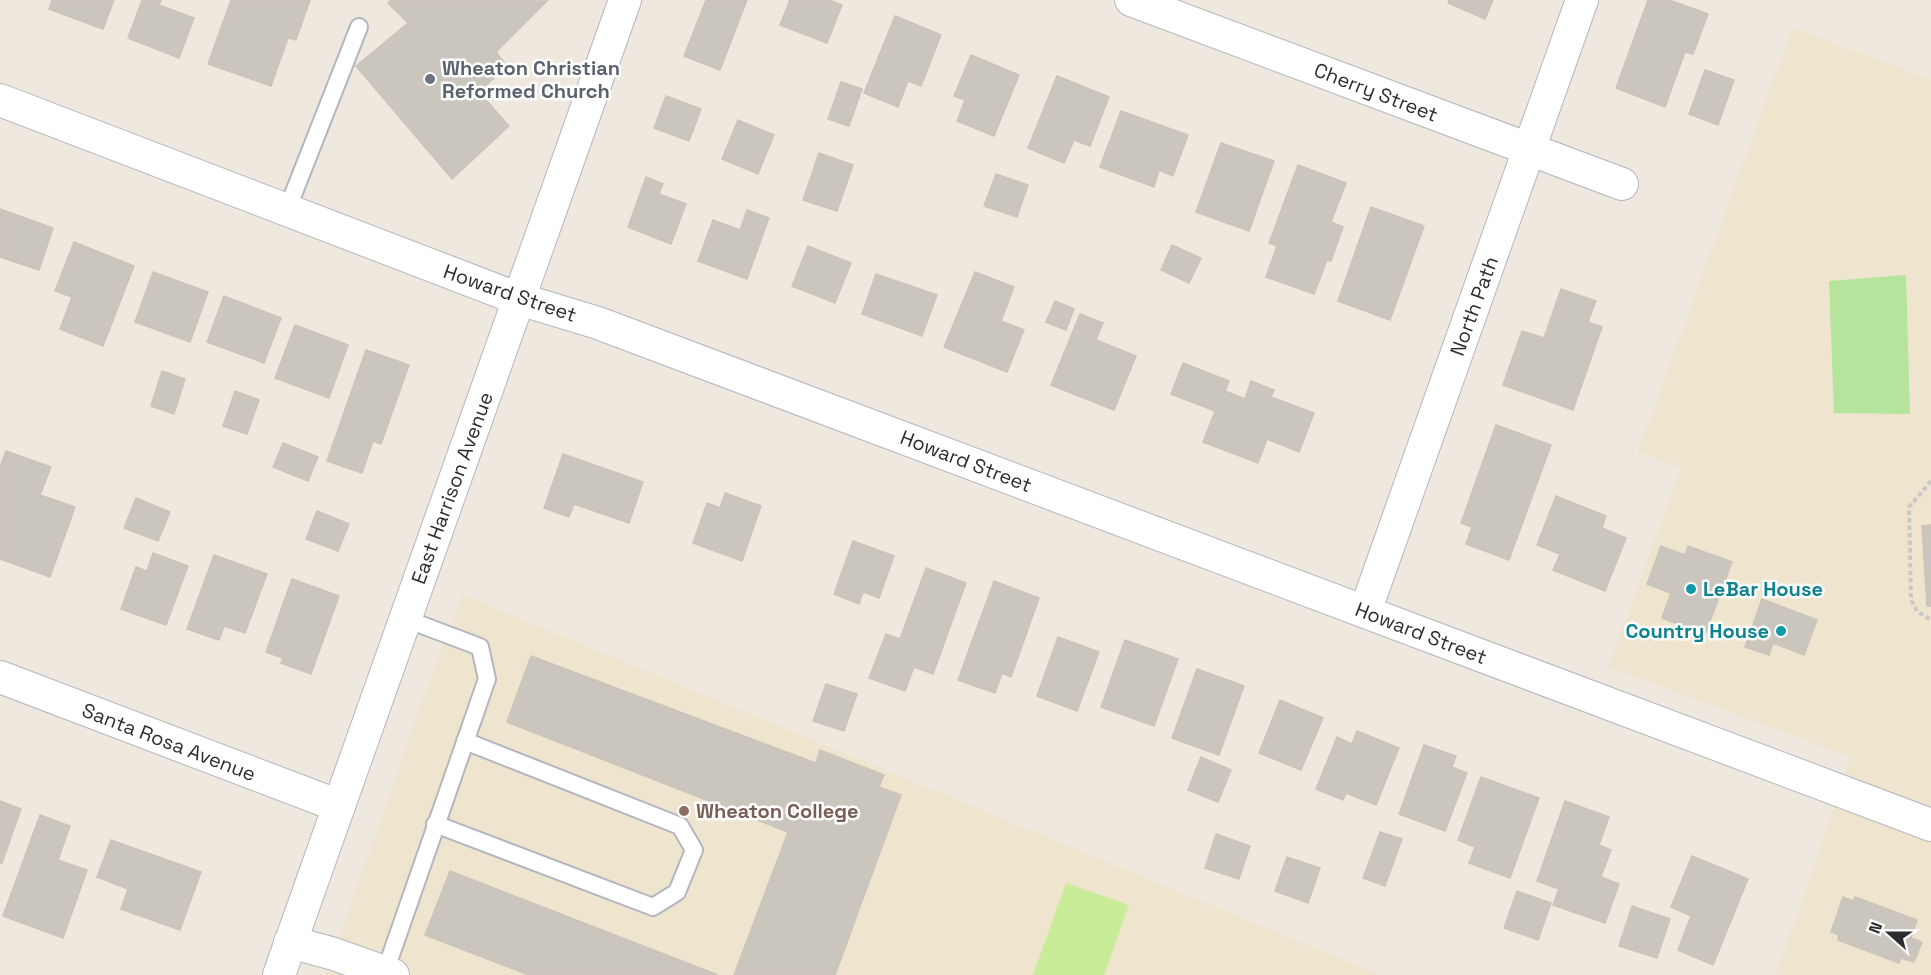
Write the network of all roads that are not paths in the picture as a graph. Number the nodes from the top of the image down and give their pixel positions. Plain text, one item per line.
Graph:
1 (625, 0) edge
2 (1131, 0) edge
3 (1582, 0) edge
4 (359, 27) dead end
5 (0, 100) edge
6 (1529, 150) junction
7 (1622, 184) dead end
8 (287, 210) junction
9 (519, 299) junction
10 (1365, 612) junction
11 (405, 619) junction
12 (0, 677) edge
13 (465, 741) junction
14 (339, 806) junction
15 (435, 824) junction
16 (1931, 825) edge
17 (290, 942) junction
18 (389, 973) edge
19 (279, 975) edge

1 - 9 street, East Harrison Avenue
2 - 6 street, Cherry Street
3 - 6 street, North Path
4 - 8 lane
5 - 8 street, Howard Street
6 - 7 street, Cherry Street
6 - 10 street, North Path
8 - 9 street, Howard Street
9 - 10 street, Howard Street
9 - 11 street, East Harrison Avenue
10 - 16 street, Howard Street
11 - 13 lane
11 - 14 street, East Harrison Avenue
12 - 14 street, Santa Rosa Avenue
13 - 15 lane
13 - 15 lane
14 - 17 street, East Harrison Avenue
15 - 18 lane
17 - 18 street
17 - 19 street, East Harrison Avenue

